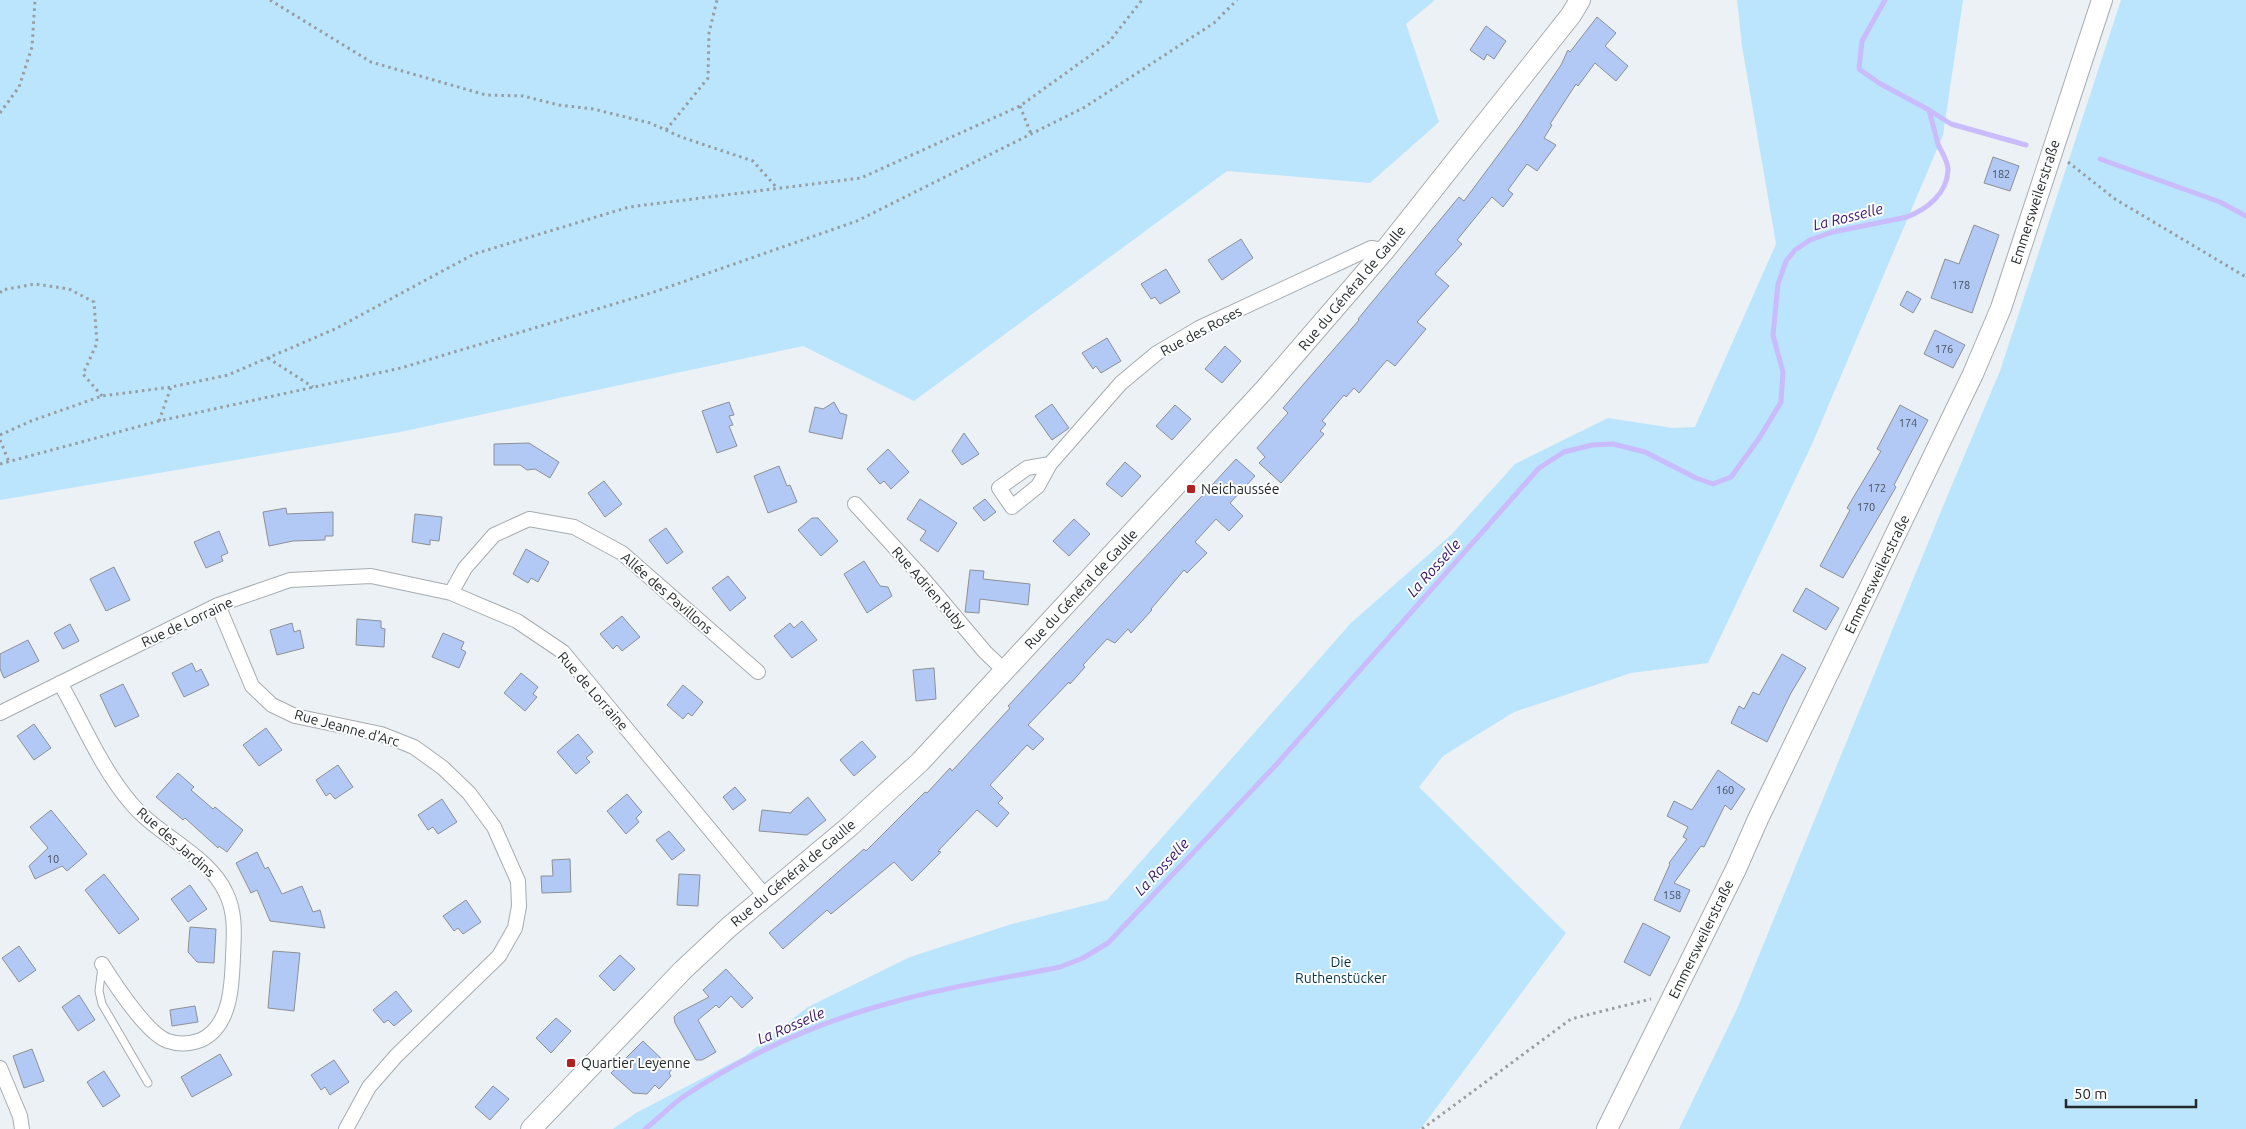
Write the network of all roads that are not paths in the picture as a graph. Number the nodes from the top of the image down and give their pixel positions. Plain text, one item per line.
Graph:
1 (1580, 0) edge
2 (2102, 0) edge
3 (1385, 250) junction
4 (1050, 464) dead end
5 (855, 504) dead end
6 (452, 593) junction
7 (218, 604) junction
8 (1005, 671) junction
9 (758, 672) dead end
10 (60, 683) junction
11 (0, 713) edge
12 (765, 896) junction
13 (102, 964) joint
14 (0, 1068) edge
15 (148, 1083) dead end
16 (22, 1129) edge
17 (346, 1129) edge
18 (531, 1129) edge
19 (1607, 1129) edge

1 - 3 main road, Rue du Général de Gaulle
2 - 19 main road, Emmersweilerstraße
3 - 4 street, Rue des Roses
3 - 8 main road, Rue du Général de Gaulle
5 - 8 street, Rue Adrien Ruby
6 - 7 street, Rue de Lorraine
6 - 9 street, Allée des Pavillons
6 - 12 street, Rue de Lorraine
7 - 10 street, Rue de Lorraine
7 - 17 street, Rue Jeanne d'Arc
8 - 12 main road, Rue du Général de Gaulle
10 - 11 street, Rue de Lorraine
10 - 13 street, Rue des Jardins
12 - 18 main road, Rue du Général de Gaulle
13 - 15 lane, Rue des Jardins
14 - 16 street

